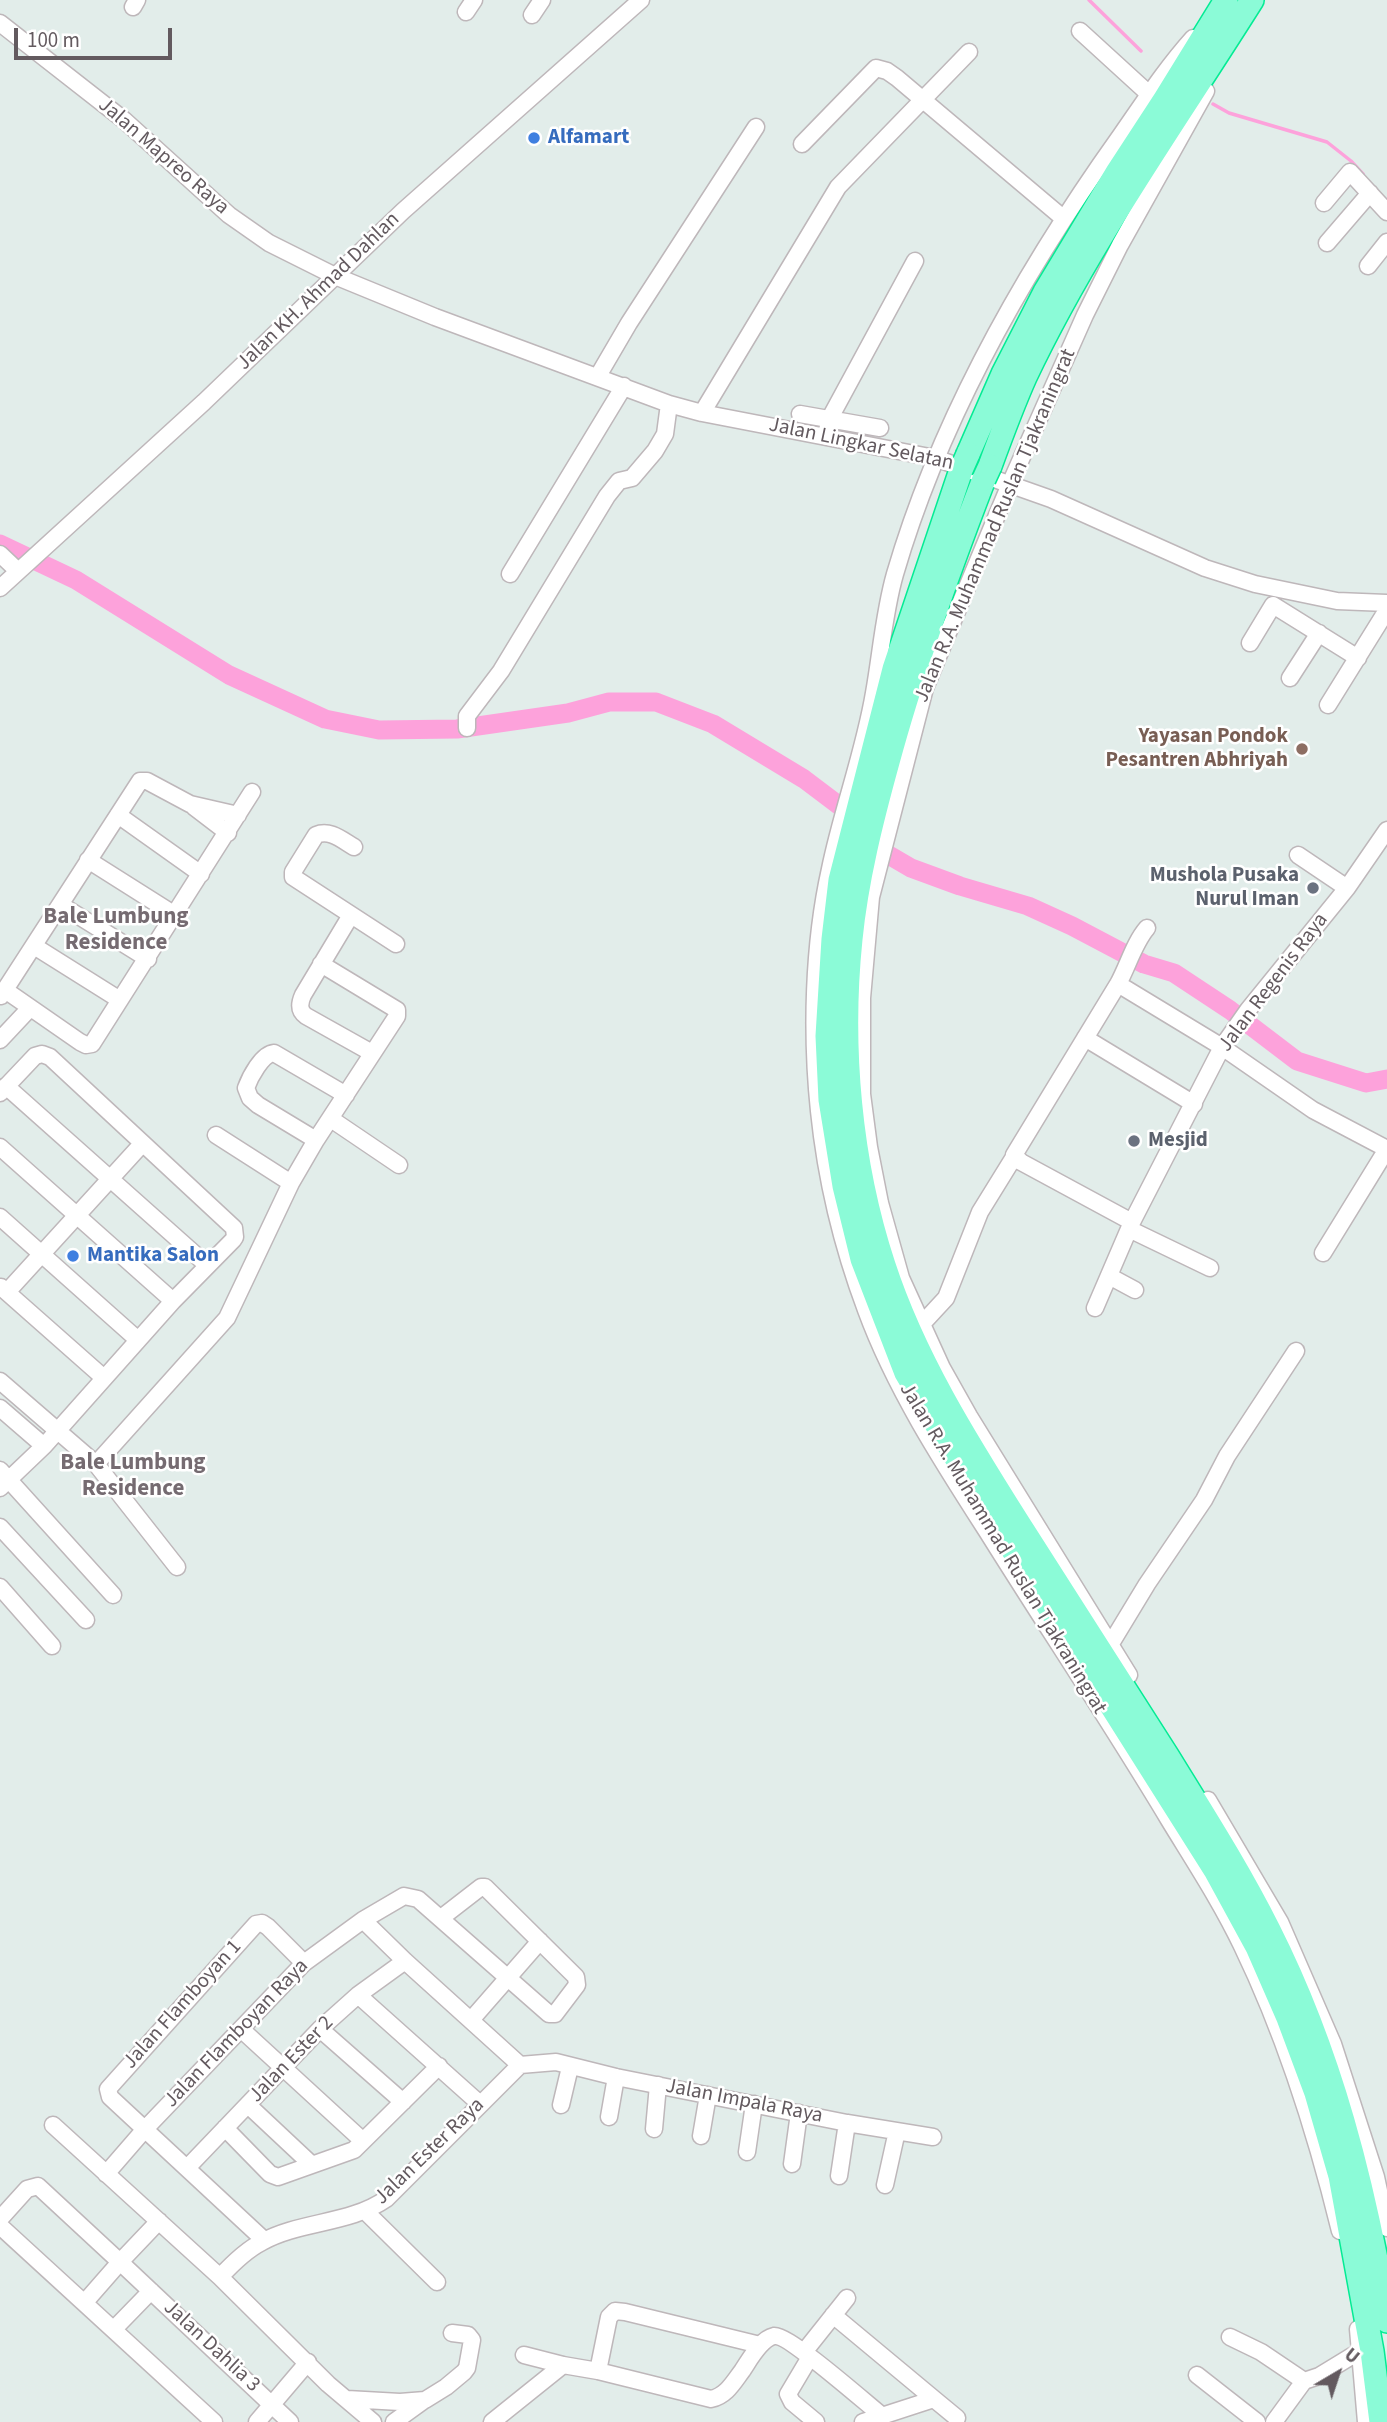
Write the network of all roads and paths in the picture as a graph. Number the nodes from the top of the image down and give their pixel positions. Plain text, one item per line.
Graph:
1 (542, 0) edge
2 (641, 0) edge
3 (1252, 0) edge
4 (531, 15) dead end
5 (1225, 16) edge
6 (0, 23) edge
7 (1080, 31) dead end
8 (969, 52) dead end
9 (1149, 94) junction
10 (922, 100) junction
11 (757, 127) dead end
12 (802, 144) dead end
13 (1370, 193) junction
14 (1324, 203) dead end
15 (1387, 212) edge
16 (1063, 218) junction
17 (1387, 242) edge
18 (1327, 243) dead end
19 (915, 261) dead end
20 (1368, 266) dead end
21 (333, 278) junction
22 (598, 376) junction
23 (624, 386) junction
24 (669, 404) junction
25 (702, 413) junction
26 (800, 414) dead end
27 (830, 418) junction
28 (880, 428) dead end
29 (825, 435) junction
30 (936, 458) junction
31 (1010, 484) junction
32 (0, 554) edge
33 (21, 568) junction
34 (510, 574) dead end
35 (0, 588) edge
36 (1387, 603) edge
37 (1387, 610) edge
38 (1319, 633) junction
39 (1250, 643) dead end
40 (1357, 657) junction
41 (1290, 678) dead end
42 (1328, 705) dead end
43 (467, 728) dead end
44 (252, 792) dead end
45 (190, 804) junction
46 (118, 815) junction
47 (238, 815) junction
48 (863, 825) junction
49 (1387, 830) edge
50 (228, 833) junction
51 (354, 847) dead end
52 (1298, 855) dead end
53 (88, 860) junction
54 (201, 874) junction
55 (834, 878) junction
56 (1347, 888) junction
57 (61, 905) junction
58 (175, 915) junction
59 (351, 915) junction
60 (1147, 928) dead end
61 (396, 944) dead end
62 (34, 946) junction
63 (148, 959) junction
64 (321, 964) junction
65 (1118, 984) junction
66 (3, 994) edge
67 (120, 1000) junction
68 (30, 1008) junction
69 (1085, 1038) junction
70 (0, 1040) edge
71 (1222, 1047) junction
72 (372, 1053) junction
73 (3, 1090) edge
74 (346, 1095) junction
75 (1194, 1104) junction
76 (331, 1119) junction
77 (216, 1135) dead end
78 (316, 1140) junction
79 (142, 1144) junction
80 (0, 1147) edge
81 (1387, 1149) edge
82 (1014, 1157) junction
83 (399, 1164) dead end
84 (111, 1179) junction
85 (291, 1184) junction
86 (78, 1216) junction
87 (0, 1217) edge
88 (1131, 1226) junction
89 (42, 1253) junction
90 (1323, 1254) dead end
91 (207, 1265) junction
92 (1209, 1268) dead end
93 (1109, 1276) junction
94 (3, 1289) edge
95 (1135, 1290) dead end
96 (173, 1301) junction
97 (1095, 1308) dead end
98 (921, 1325) junction
99 (138, 1340) junction
100 (1296, 1351) dead end
101 (104, 1378) junction
102 (0, 1381) edge
103 (0, 1408) edge
104 (57, 1430) junction
105 (44, 1446) junction
106 (96, 1464) junction
107 (3, 1479) edge
108 (0, 1527) edge
109 (177, 1567) dead end
110 (0, 1587) edge
111 (113, 1595) dead end
112 (86, 1620) dead end
113 (1110, 1645) junction
114 (52, 1646) dead end
115 (441, 1918) junction
116 (363, 1920) junction
117 (540, 1941) junction
118 (405, 1961) junction
119 (304, 1963) junction
120 (509, 1980) junction
121 (358, 1995) junction
122 (471, 2020) junction
123 (320, 2029) junction
124 (242, 2030) junction
125 (563, 2064) junction
126 (520, 2065) junction
127 (283, 2066) junction
128 (439, 2066) junction
129 (616, 2077) junction
130 (658, 2085) junction
131 (708, 2095) junction
132 (402, 2102) junction
133 (480, 2104) junction
134 (754, 2104) junction
135 (248, 2105) junction
136 (561, 2105) dead end
137 (799, 2113) junction
138 (609, 2117) dead end
139 (847, 2123) junction
140 (52, 2125) dead end
141 (225, 2128) junction
142 (145, 2129) junction
143 (654, 2129) dead end
144 (897, 2131) junction
145 (701, 2136) dead end
146 (933, 2137) dead end
147 (363, 2141) junction
148 (747, 2152) dead end
149 (311, 2164) junction
150 (792, 2164) dead end
151 (187, 2168) junction
152 (106, 2174) junction
153 (839, 2176) dead end
154 (885, 2185) dead end
155 (365, 2211) junction
156 (0, 2219) edge
157 (159, 2221) junction
158 (0, 2226) edge
159 (1387, 2228) edge
160 (264, 2240) junction
161 (120, 2262) junction
162 (220, 2277) junction
163 (437, 2282) dead end
164 (151, 2291) junction
165 (847, 2298) dead end
166 (85, 2302) junction
167 (833, 2315) junction
168 (1387, 2321) edge
169 (115, 2328) junction
170 (452, 2333) dead end
171 (1230, 2337) dead end
172 (760, 2345) junction
173 (1360, 2351) junction
174 (524, 2355) dead end
175 (807, 2355) junction
176 (308, 2362) junction
177 (563, 2365) junction
178 (598, 2371) junction
179 (1197, 2375) dead end
180 (1304, 2381) junction
181 (347, 2399) junction
182 (934, 2399) junction
183 (425, 2400) junction
184 (272, 2404) junction
185 (881, 2415) junction
186 (957, 2418) dead end
187 (214, 2422) edge
188 (257, 2422) edge
189 (290, 2422) edge
190 (373, 2422) edge
191 (394, 2422) edge
192 (492, 2422) edge
193 (816, 2422) edge
194 (863, 2422) edge
195 (1256, 2422) edge
196 (1274, 2422) edge
197 (1366, 2422) edge
198 (1381, 2422) edge

1 - 4 street
2 - 21 street, Jalan KH. Ahmad Dahlan
3 - 5 highway, Jalan R.A. Muhammad Ruslan Tjakraningrat
5 - 9 street, Jalan R.A. Muhammad Ruslan Tjakraningrat
5 - 31 street, Jalan R.A. Muhammad Ruslan Tjakraningrat
5 - 48 highway, Jalan R.A. Muhammad Ruslan Tjakraningrat
5 - 48 highway, Jalan R.A. Muhammad Ruslan Tjakraningrat
6 - 21 street, Jalan Mapreo Raya
7 - 9 street
8 - 10 street
9 - 16 street, Jalan R.A. Muhammad Ruslan Tjakraningrat
10 - 12 street
10 - 16 street
10 - 25 street
11 - 22 street
13 - 14 street
13 - 15 street
13 - 18 street
16 - 30 street, Jalan R.A. Muhammad Ruslan Tjakraningrat
17 - 20 street
19 - 27 street
21 - 22 street, Jalan Lingkar Selatan
21 - 33 street, Jalan KH. Ahmad Dahlan
22 - 23 street, Jalan Lingkar Selatan
23 - 24 street, Jalan Lingkar Selatan
23 - 34 street
24 - 25 street, Jalan Lingkar Selatan
24 - 43 street
25 - 29 street, Jalan Lingkar Selatan
26 - 27 street
27 - 28 street
27 - 29 street
29 - 30 street, Jalan Lingkar Selatan
30 - 31 street, Jalan Lingkar Selatan
30 - 48 street, Jalan R.A. Muhammad Ruslan Tjakraningrat
31 - 36 street, Jalan Lingkar Selatan
31 - 48 street, Jalan R.A. Muhammad Ruslan Tjakraningrat
32 - 33 street
33 - 35 street, Jalan KH. Ahmad Dahlan
37 - 40 street
38 - 39 street
38 - 40 street
38 - 41 street
40 - 42 street
44 - 47 street
45 - 46 street
45 - 47 street
45 - 50 street
46 - 53 street
46 - 54 street
47 - 50 street
48 - 55 highway, Jalan R.A. Muhammad Ruslan Tjakraningrat
48 - 98 street, Jalan R.A. Muhammad Ruslan Tjakraningrat
48 - 168 highway, Jalan R.A. Muhammad Ruslan Tjakraningrat
49 - 56 street, Jalan Regenis Raya
50 - 54 street
51 - 59 street
52 - 56 street
53 - 57 street
53 - 58 street
54 - 58 street
55 - 173 street, Jalan R.A. Muhammad Ruslan Tjakraningrat
55 - 198 highway, Jalan R.A. Muhammad Ruslan Tjakraningrat
56 - 71 street, Jalan Regenis Raya
57 - 62 street
57 - 63 street
58 - 63 street
59 - 61 street
59 - 64 street
60 - 65 street
62 - 66 street
62 - 67 street
63 - 67 street
64 - 72 street
64 - 72 street
65 - 69 street
65 - 71 street
66 - 68 street
67 - 68 street
68 - 70 street
69 - 75 street
69 - 82 street
71 - 75 street, Jalan Regenis Raya
71 - 81 street
72 - 74 street
73 - 79 street
73 - 84 street
74 - 76 street
74 - 78 street
75 - 88 street, Jalan Regenis Raya
76 - 78 street
76 - 83 street
77 - 85 street
78 - 85 street
79 - 84 street
79 - 91 street
80 - 86 street
81 - 90 street
82 - 88 street
82 - 98 street
84 - 86 street
84 - 91 street
85 - 106 street
86 - 89 street
86 - 96 street
87 - 89 street
88 - 92 street
88 - 93 street, Jalan Regenis Raya
89 - 94 street
89 - 99 street
91 - 96 street
93 - 95 street
93 - 97 street, Jalan Regenis Raya
94 - 101 street
96 - 99 street
98 - 113 street, Jalan R.A. Muhammad Ruslan Tjakraningrat
99 - 101 street
100 - 113 street
101 - 104 street
102 - 104 street
103 - 105 street
104 - 105 street
104 - 106 street
105 - 107 street
106 - 109 street
107 - 111 street
108 - 112 street
110 - 114 street
113 - 159 street, Jalan R.A. Muhammad Ruslan Tjakraningrat
115 - 116 street, Jalan Flamboyan Raya
115 - 117 street
115 - 120 street
116 - 118 street
116 - 119 street, Jalan Flamboyan Raya
117 - 120 street
117 - 120 street
118 - 121 street, Jalan Ester 2
118 - 122 street
119 - 124 street, Jalan Flamboyan Raya
119 - 142 street, Jalan Flamboyan 1
120 - 122 street
121 - 123 street, Jalan Ester 2
121 - 128 street
122 - 126 street
123 - 127 street, Jalan Ester 2
123 - 132 street
124 - 127 street
124 - 142 street, Jalan Flamboyan Raya
125 - 126 street, Jalan Impala Raya
125 - 129 street, Jalan Impala Raya
125 - 136 street
126 - 133 street, Jalan Ester Raya
127 - 135 street, Jalan Ester 2
127 - 147 street
128 - 132 street
128 - 133 street
129 - 130 street, Jalan Impala Raya
129 - 138 street
130 - 131 street, Jalan Impala Raya
130 - 143 street
131 - 134 street, Jalan Impala Raya
131 - 145 street
132 - 147 street
133 - 155 street, Jalan Ester Raya
134 - 137 street, Jalan Impala Raya
134 - 148 street
135 - 141 street, Jalan Ester 2
135 - 149 street
137 - 139 street, Jalan Impala Raya
137 - 150 street
139 - 144 street, Jalan Impala Raya
139 - 153 street
140 - 152 street
141 - 149 street
141 - 151 street, Jalan Ester 2
142 - 151 street
142 - 152 street, Jalan Flamboyan Raya
144 - 146 street, Jalan Impala Raya
144 - 154 street
147 - 149 street
151 - 160 street
152 - 157 street
155 - 160 street, Jalan Ester Raya
155 - 163 street
156 - 161 street, Jalan Dahlia 3
157 - 161 street
157 - 162 street
158 - 166 street
160 - 162 street, Jalan Ester Raya
161 - 164 street, Jalan Dahlia 3
161 - 166 street
162 - 176 street
164 - 169 street
164 - 184 street, Jalan Dahlia 3
165 - 167 street
166 - 169 street
167 - 175 street
167 - 182 street
169 - 187 street
170 - 183 street
171 - 180 street
172 - 175 street
172 - 178 street
172 - 178 street
173 - 180 street
173 - 197 street, Jalan R.A. Muhammad Ruslan Tjakraningrat
174 - 177 street
175 - 185 street
175 - 193 street
176 - 181 street
176 - 184 street
177 - 178 street
177 - 192 street
179 - 195 street
180 - 196 street
181 - 183 street
181 - 190 street
182 - 185 street
182 - 186 street
183 - 191 street
184 - 188 street
184 - 189 street, Jalan Dahlia 3
185 - 194 street

